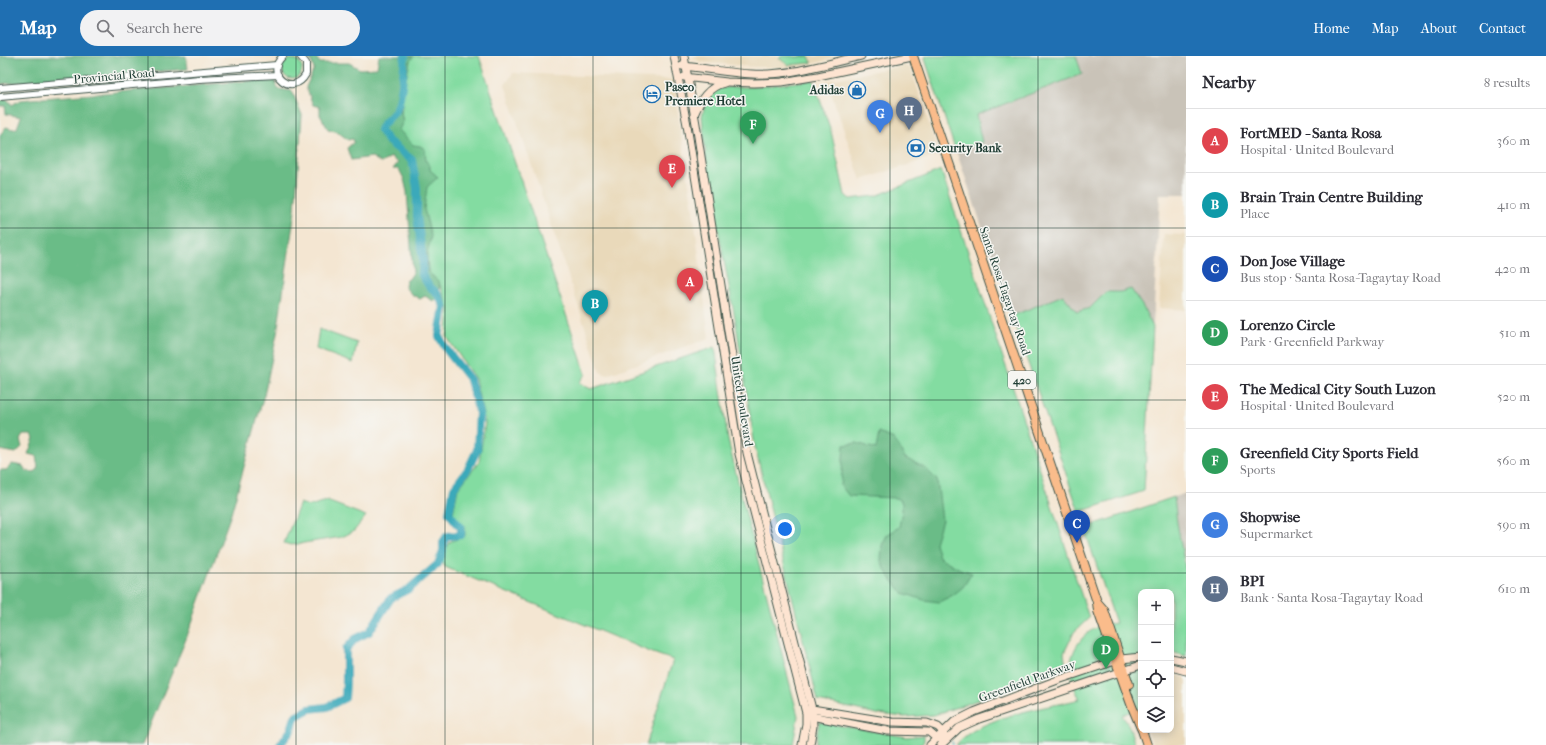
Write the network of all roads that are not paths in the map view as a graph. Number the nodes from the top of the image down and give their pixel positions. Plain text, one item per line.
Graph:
1 (283, 56) edge
2 (300, 56) edge
3 (674, 56) edge
4 (684, 56) edge
5 (861, 56) edge
6 (912, 56) edge
7 (277, 65) junction
8 (676, 66) junction
9 (686, 66) junction
10 (781, 73) junction
11 (278, 75) junction
12 (678, 76) junction
13 (688, 77) junction
14 (727, 82) junction
15 (782, 82) junction
16 (40, 84) junction
17 (0, 88) edge
18 (41, 93) junction
19 (0, 97) edge
20 (694, 115) junction
21 (1138, 657) edge
22 (1174, 659) edge
23 (1118, 660) junction
24 (1186, 661) edge
25 (1138, 666) edge
26 (1174, 668) edge
27 (1122, 671) junction
28 (1186, 671) edge
29 (809, 711) junction
30 (814, 717) junction
31 (1138, 717) edge
32 (943, 732) junction
33 (1143, 733) edge
34 (936, 738) junction
35 (943, 742) edge
36 (802, 745) edge
37 (810, 745) edge
38 (930, 745) edge
39 (1147, 745) edge

1 - 7 street
2 - 11 street
3 - 8 main road, United Boulevard
4 - 9 main road, United Boulevard
5 - 10 main road
6 - 15 main road
6 - 23 main road, Santa Rosa-Tagaytay Road / 420
7 - 11 street
7 - 16 street, Provincial Road
8 - 9 main road
8 - 12 main road, United Boulevard
9 - 10 main road
9 - 13 main road, United Boulevard
10 - 15 main road
11 - 18 street, Provincial Road
12 - 13 main road
12 - 29 main road, United Boulevard
13 - 14 main road
13 - 20 main road, United Boulevard
14 - 15 main road
14 - 20 main road
16 - 17 street, Provincial Road
16 - 18 street
18 - 19 street, Provincial Road
20 - 29 main road, United Boulevard
21 - 23 main road, Greenfield Parkway
22 - 24 main road
23 - 27 main road, Santa Rosa-Tagaytay Road / 420
23 - 32 main road, Greenfield Parkway
25 - 27 main road, Greenfield Parkway
26 - 28 main road
27 - 31 main road, Santa Rosa-Tagaytay Road / 420
27 - 35 main road, Greenfield Parkway
29 - 30 main road
29 - 32 main road
29 - 36 main road, United Boulevard
30 - 34 main road
30 - 37 main road
32 - 34 main road, Greenfield Parkway
32 - 35 main road
33 - 39 main road, Santa Rosa-Tagaytay Road / 420
34 - 35 main road
34 - 38 main road, Greenfield Parkway

